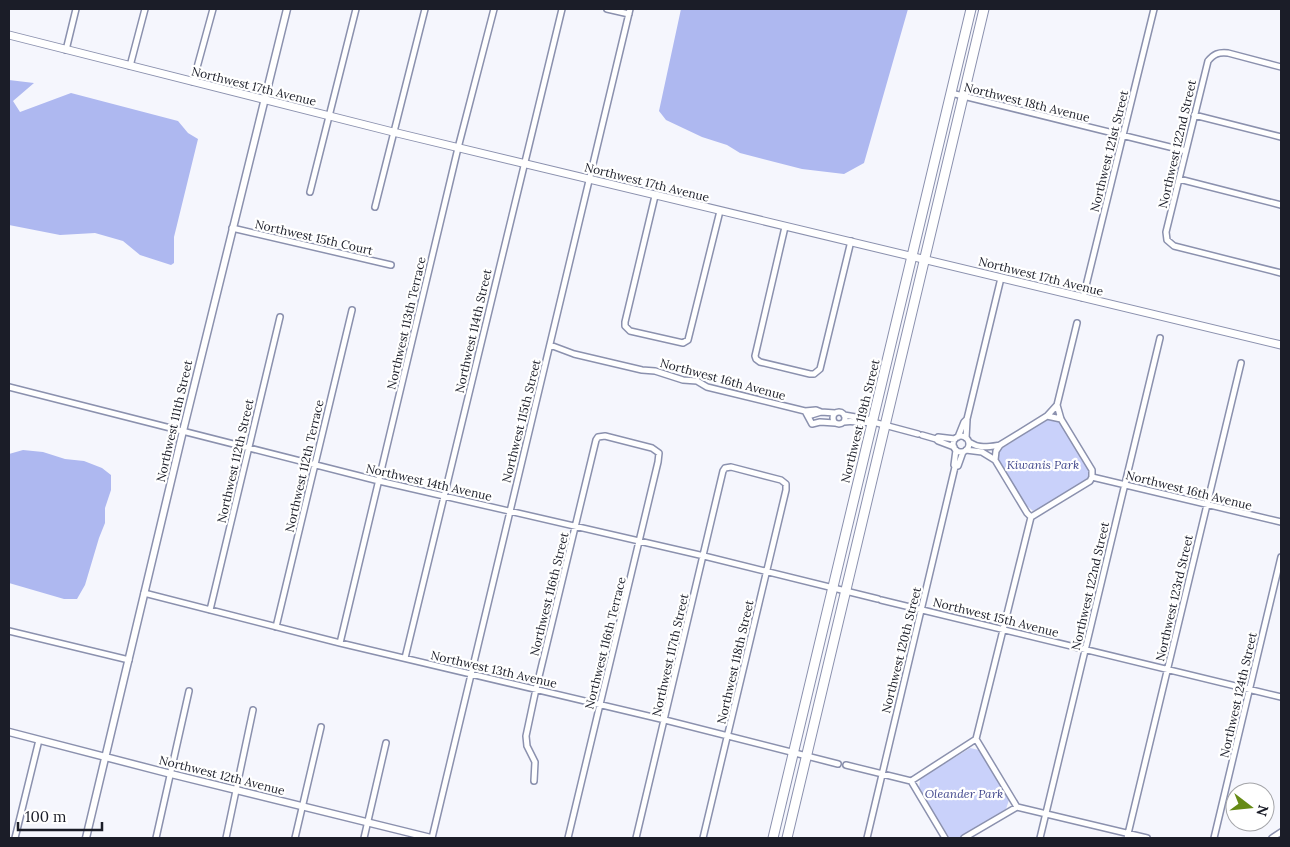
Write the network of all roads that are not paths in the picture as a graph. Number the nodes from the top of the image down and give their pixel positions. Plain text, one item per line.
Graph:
1 (76, 9) edge
2 (145, 9) edge
3 (213, 9) edge
4 (287, 9) edge
5 (356, 9) edge
6 (425, 9) edge
7 (494, 9) edge
8 (562, 9) edge
9 (607, 9) edge
10 (971, 9) edge
11 (984, 9) edge
12 (1154, 9) edge
13 (629, 12) edge
14 (9, 35) edge
15 (66, 50) junction
16 (130, 66) junction
17 (1281, 67) edge
18 (193, 82) junction
19 (951, 93) junction
20 (964, 96) junction
21 (264, 100) junction
22 (1194, 115) junction
23 (328, 116) junction
24 (393, 132) junction
25 (1123, 135) junction
26 (1281, 137) edge
27 (458, 148) junction
28 (1186, 151) junction
29 (524, 163) junction
30 (1179, 179) junction
31 (590, 180) junction
32 (310, 192) dead end
33 (655, 196) junction
34 (1281, 204) edge
35 (375, 207) dead end
36 (720, 211) junction
37 (785, 227) junction
38 (232, 228) junction
39 (851, 241) junction
40 (913, 256) junction
41 (926, 259) junction
42 (391, 265) dead end
43 (1281, 273) edge
44 (1001, 278) junction
45 (1083, 298) junction
46 (352, 310) dead end
47 (280, 317) dead end
48 (1077, 323) dead end
49 (1160, 338) dead end
50 (550, 345) junction
51 (1281, 345) edge
52 (1241, 363) dead end
53 (9, 387) edge
54 (1057, 405) junction
55 (805, 410) junction
56 (820, 412) junction
57 (835, 413) junction
58 (844, 414) junction
59 (808, 416) junction
60 (1047, 416) junction
61 (1061, 419) junction
62 (967, 420) junction
63 (820, 422) junction
64 (844, 422) junction
65 (873, 422) junction
66 (835, 423) junction
67 (886, 425) junction
68 (183, 431) junction
69 (957, 438) junction
70 (936, 439) junction
71 (967, 440) junction
72 (1000, 445) junction
73 (249, 448) junction
74 (955, 449) junction
75 (965, 451) junction
76 (659, 453) joint
77 (995, 460) junction
78 (314, 465) junction
79 (956, 467) junction
80 (1092, 477) junction
81 (379, 481) junction
82 (1125, 484) junction
83 (786, 490) joint
84 (444, 496) junction
85 (1207, 504) junction
86 (510, 511) junction
87 (1032, 517) junction
88 (1281, 522) edge
89 (576, 526) junction
90 (640, 541) junction
91 (704, 556) junction
92 (1281, 557) edge
93 (766, 572) junction
94 (833, 588) junction
95 (846, 591) junction
96 (144, 593) junction
97 (210, 610) junction
98 (921, 610) junction
99 (276, 627) junction
100 (1003, 630) junction
101 (9, 631) edge
102 (340, 643) junction
103 (1085, 649) junction
104 (406, 658) junction
105 (129, 660) junction
106 (1168, 670) junction
107 (471, 674) junction
108 (536, 689) junction
109 (1250, 689) junction
110 (190, 691) dead end
111 (1281, 697) edge
112 (600, 704) junction
113 (253, 710) dead end
114 (665, 720) junction
115 (321, 727) dead end
116 (9, 732) edge
117 (728, 735) junction
118 (976, 739) junction
119 (39, 740) junction
120 (386, 743) dead end
121 (794, 752) junction
122 (806, 756) junction
123 (105, 757) junction
124 (838, 764) dead end
125 (846, 765) dead end
126 (882, 773) junction
127 (171, 774) junction
128 (534, 781) dead end
129 (911, 781) junction
130 (236, 789) junction
131 (302, 807) junction
132 (1017, 807) junction
133 (1046, 814) junction
134 (367, 823) junction
135 (1281, 832) edge
136 (1127, 836) edge
137 (15, 838) edge
138 (86, 838) edge
139 (156, 838) edge
140 (226, 838) edge
141 (295, 838) edge
142 (364, 838) edge
143 (432, 838) edge
144 (568, 838) edge
145 (636, 838) edge
146 (703, 838) edge
147 (773, 838) edge
148 (787, 838) edge
149 (866, 838) edge
150 (945, 838) edge
151 (964, 838) edge
152 (1040, 838) edge
153 (1147, 838) edge
154 (1214, 838) edge
155 (1272, 838) edge

1 - 15 street
2 - 16 street
3 - 18 street
4 - 21 street, Northwest 111th Street
5 - 23 street
6 - 24 street
7 - 27 street, Northwest 113th Terrace
8 - 29 street, Northwest 114th Street
9 - 13 street
10 - 19 highway, Northwest 119th Street
11 - 20 highway, Northwest 119th Street
12 - 25 street, Northwest 121st Street
13 - 31 street, Northwest 115th Street
14 - 15 main road, Northwest 17th Avenue
15 - 16 main road, Northwest 17th Avenue
16 - 18 main road, Northwest 17th Avenue
17 - 22 street, Northwest 122nd Street
18 - 21 main road, Northwest 17th Avenue
19 - 20 street, Northwest 18th Avenue
19 - 40 highway, Northwest 119th Street
20 - 25 street, Northwest 18th Avenue
20 - 41 highway, Northwest 119th Street
21 - 23 main road, Northwest 17th Avenue
21 - 38 street, Northwest 111th Street
22 - 26 street
22 - 28 street, Northwest 122nd Street
23 - 24 main road, Northwest 17th Avenue
23 - 32 street
24 - 27 main road, Northwest 17th Avenue
24 - 35 street
25 - 28 street, Northwest 18th Avenue
25 - 45 street, Northwest 121st Street
27 - 29 main road, Northwest 17th Avenue
27 - 81 street, Northwest 113th Terrace
28 - 30 street, Northwest 122nd Street
29 - 31 main road, Northwest 17th Avenue
29 - 84 street, Northwest 114th Street
30 - 34 street
30 - 43 street, Northwest 122nd Street
31 - 33 main road, Northwest 17th Avenue
31 - 50 street, Northwest 115th Street
33 - 36 main road, Northwest 17th Avenue
33 - 36 street
36 - 37 main road, Northwest 17th Avenue
37 - 39 main road, Northwest 17th Avenue
37 - 39 street
38 - 42 street, Northwest 15th Court
38 - 68 street, Northwest 111th Street
39 - 40 main road, Northwest 17th Avenue
40 - 41 main road, Northwest 17th Avenue
40 - 65 highway, Northwest 119th Street
41 - 44 main road, Northwest 17th Avenue
41 - 67 highway, Northwest 119th Street
44 - 45 main road, Northwest 17th Avenue
44 - 62 street, Northwest 120th Street
45 - 51 main road, Northwest 17th Avenue
46 - 78 street, Northwest 112th Terrace
47 - 73 street, Northwest 112th Street
48 - 54 street
49 - 82 street, Northwest 122nd Street
50 - 55 street, Northwest 16th Avenue
50 - 86 street, Northwest 115th Street
52 - 85 street, Northwest 123rd Street
53 - 68 street, Northwest 14th Avenue
54 - 60 street
54 - 61 street
55 - 56 street, Northwest 16th Avenue
55 - 59 street, Northwest 16th Avenue
56 - 57 street, Northwest 16th Avenue
56 - 59 street, Northwest 16th Avenue
56 - 63 street
57 - 58 street, Northwest 16th Avenue
57 - 66 street
58 - 64 street
58 - 65 street, Northwest 16th Avenue
59 - 63 street, Northwest 16th Avenue
60 - 61 street
60 - 72 street
61 - 80 street
62 - 69 street, Northwest 120th Street
62 - 71 street, Northwest 120th Street
63 - 66 street, Northwest 16th Avenue
64 - 65 street, Northwest 16th Avenue
64 - 66 street, Northwest 16th Avenue
65 - 67 street, Northwest 16th Avenue
65 - 94 highway, Northwest 119th Street
67 - 70 street, Northwest 16th Avenue
67 - 95 highway, Northwest 119th Street
68 - 73 street, Northwest 14th Avenue
68 - 96 street, Northwest 111th Street
69 - 70 street
69 - 71 street
69 - 74 street, Northwest 120th Street
70 - 74 street
71 - 72 street
71 - 75 street, Northwest 120th Street
72 - 77 street
73 - 78 street, Northwest 14th Avenue
73 - 97 street, Northwest 112th Street
74 - 75 street
74 - 79 street, Northwest 120th Street
75 - 77 street
75 - 79 street, Northwest 120th Street
76 - 89 street, Northwest 116th Street
76 - 90 street, Northwest 116th Terrace
77 - 87 street
78 - 81 street, Northwest 14th Avenue
78 - 99 street, Northwest 112th Terrace
79 - 98 street, Northwest 120th Street
80 - 82 street, Northwest 16th Avenue
80 - 87 street
81 - 84 street, Northwest 14th Avenue
81 - 102 street, Northwest 113th Terrace
82 - 85 street, Northwest 16th Avenue
82 - 103 street, Northwest 122nd Street
83 - 91 street, Northwest 117th Street
83 - 93 street, Northwest 118th Street
84 - 86 street, Northwest 14th Avenue
84 - 104 street, Northwest 114th Street
85 - 88 street, Northwest 16th Avenue
85 - 106 street, Northwest 123rd Street
86 - 89 street, Northwest 14th Avenue
86 - 107 street, Northwest 115th Street
87 - 100 street
89 - 90 street, Northwest 14th Avenue
89 - 108 street, Northwest 116th Street
90 - 91 street, Northwest 14th Avenue
90 - 112 street, Northwest 116th Terrace
91 - 93 street, Northwest 14th Avenue
91 - 114 street, Northwest 117th Street
92 - 109 street, Northwest 124th Street
93 - 94 street, Northwest 14th Avenue
93 - 117 street, Northwest 118th Street
94 - 95 street, Northwest 14th Avenue
94 - 121 highway, Northwest 119th Street
95 - 98 street, Northwest 15th Avenue
95 - 122 highway, Northwest 119th Street
96 - 97 street, Northwest 13th Avenue
96 - 105 street, Northwest 111th Street
97 - 99 street, Northwest 13th Avenue
98 - 100 street, Northwest 15th Avenue
98 - 126 street, Northwest 120th Street
99 - 102 street, Northwest 13th Avenue
100 - 103 street, Northwest 15th Avenue
100 - 118 street
101 - 105 street
102 - 104 street, Northwest 13th Avenue
103 - 106 street, Northwest 15th Avenue
103 - 133 street, Northwest 122nd Street
104 - 107 street, Northwest 13th Avenue
105 - 123 street, Northwest 111th Street
106 - 109 street, Northwest 15th Avenue
106 - 136 street, Northwest 123rd Street
107 - 108 street, Northwest 13th Avenue
107 - 143 street, Northwest 115th Street
108 - 112 street, Northwest 13th Avenue
108 - 128 street, Northwest 116th Street
109 - 111 street, Northwest 15th Avenue
109 - 154 street, Northwest 124th Street
110 - 127 street
112 - 114 street, Northwest 13th Avenue
112 - 144 street, Northwest 116th Terrace
113 - 130 street
114 - 117 street, Northwest 13th Avenue
114 - 145 street, Northwest 117th Street
115 - 131 street
116 - 119 street, Northwest 12th Avenue
117 - 121 street, Northwest 13th Avenue
117 - 146 street, Northwest 118th Street
118 - 129 street
118 - 132 street
119 - 123 street, Northwest 12th Avenue
119 - 137 street
120 - 134 street
121 - 122 street, Northwest 13th Avenue
121 - 147 highway, Northwest 119th Street
122 - 124 street, Northwest 13th Avenue
122 - 148 highway, Northwest 119th Street
123 - 127 street, Northwest 12th Avenue
123 - 138 street, Northwest 111th Street
125 - 126 street
126 - 129 street
126 - 149 street, Northwest 120th Street
127 - 130 street, Northwest 12th Avenue
127 - 139 street
129 - 150 street
130 - 131 street, Northwest 12th Avenue
130 - 140 street
131 - 134 street, Northwest 12th Avenue
131 - 141 street
132 - 133 street
132 - 151 street
133 - 136 street
133 - 152 street, Northwest 122nd Street
134 - 142 street
134 - 143 street, Northwest 12th Avenue
135 - 155 street
136 - 153 street

